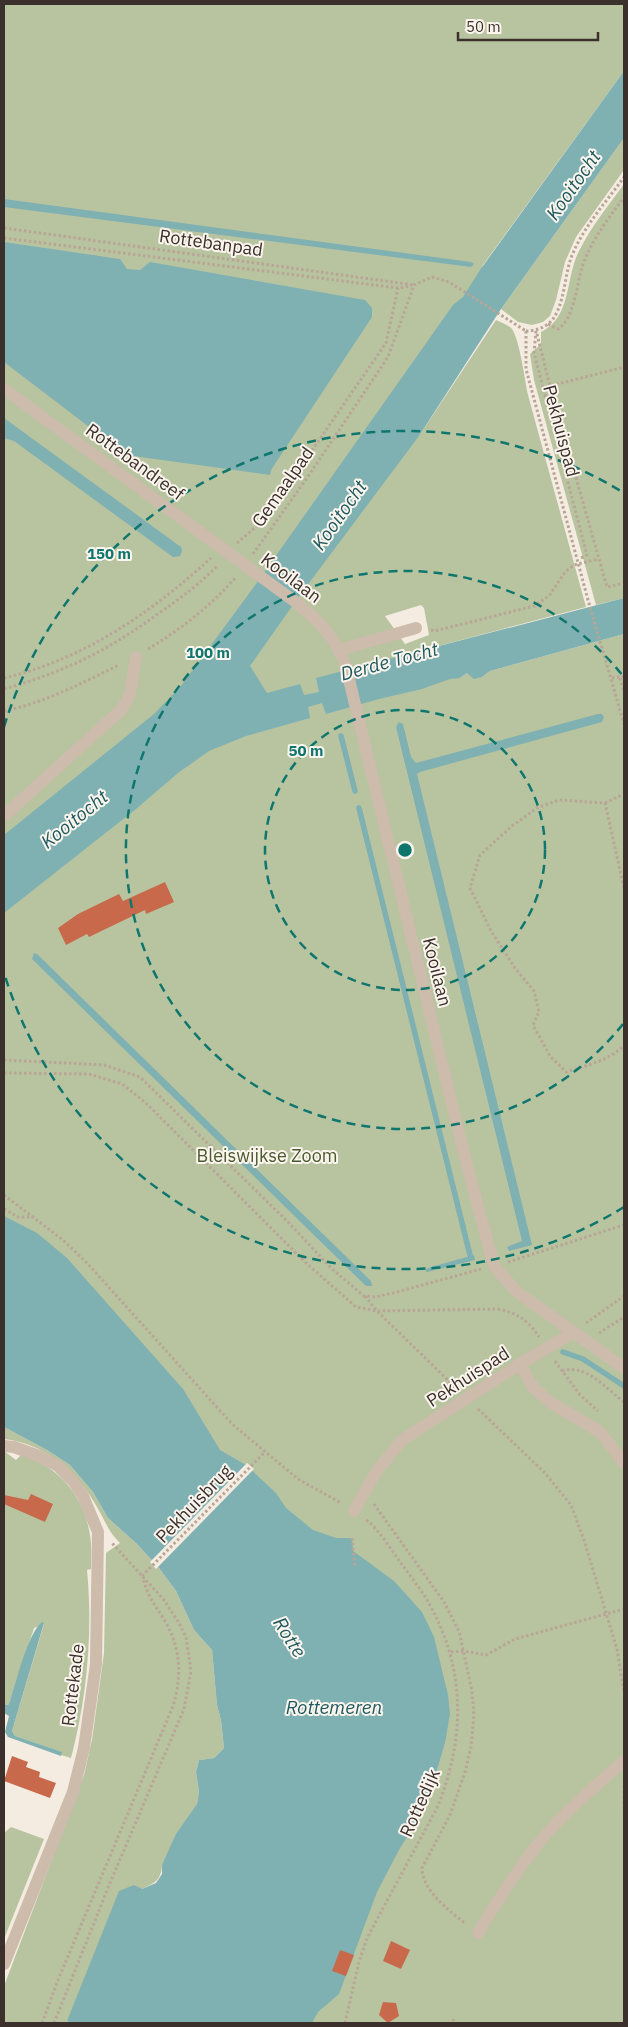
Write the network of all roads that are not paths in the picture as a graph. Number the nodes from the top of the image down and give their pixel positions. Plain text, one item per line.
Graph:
1 (4, 389) edge
2 (249, 568) joint
3 (416, 628) road end
4 (339, 650) junction
5 (136, 657) road end
6 (4, 816) edge
7 (574, 1332) junction
8 (520, 1364) junction
9 (624, 1368) edge
10 (4, 1446) edge
11 (624, 1463) edge
12 (354, 1510) road end
13 (624, 1761) edge
14 (478, 1933) road end
15 (4, 1964) edge

1 - 2 street, Rottebandreef
2 - 4 street, Kooilaan
3 - 4 street
4 - 7 street, Kooilaan
5 - 6 street
7 - 8 street, Pekhuispad
7 - 9 street, Kooilaan
8 - 11 street
8 - 12 street, Pekhuispad
10 - 15 street, Rottekade
13 - 14 street

